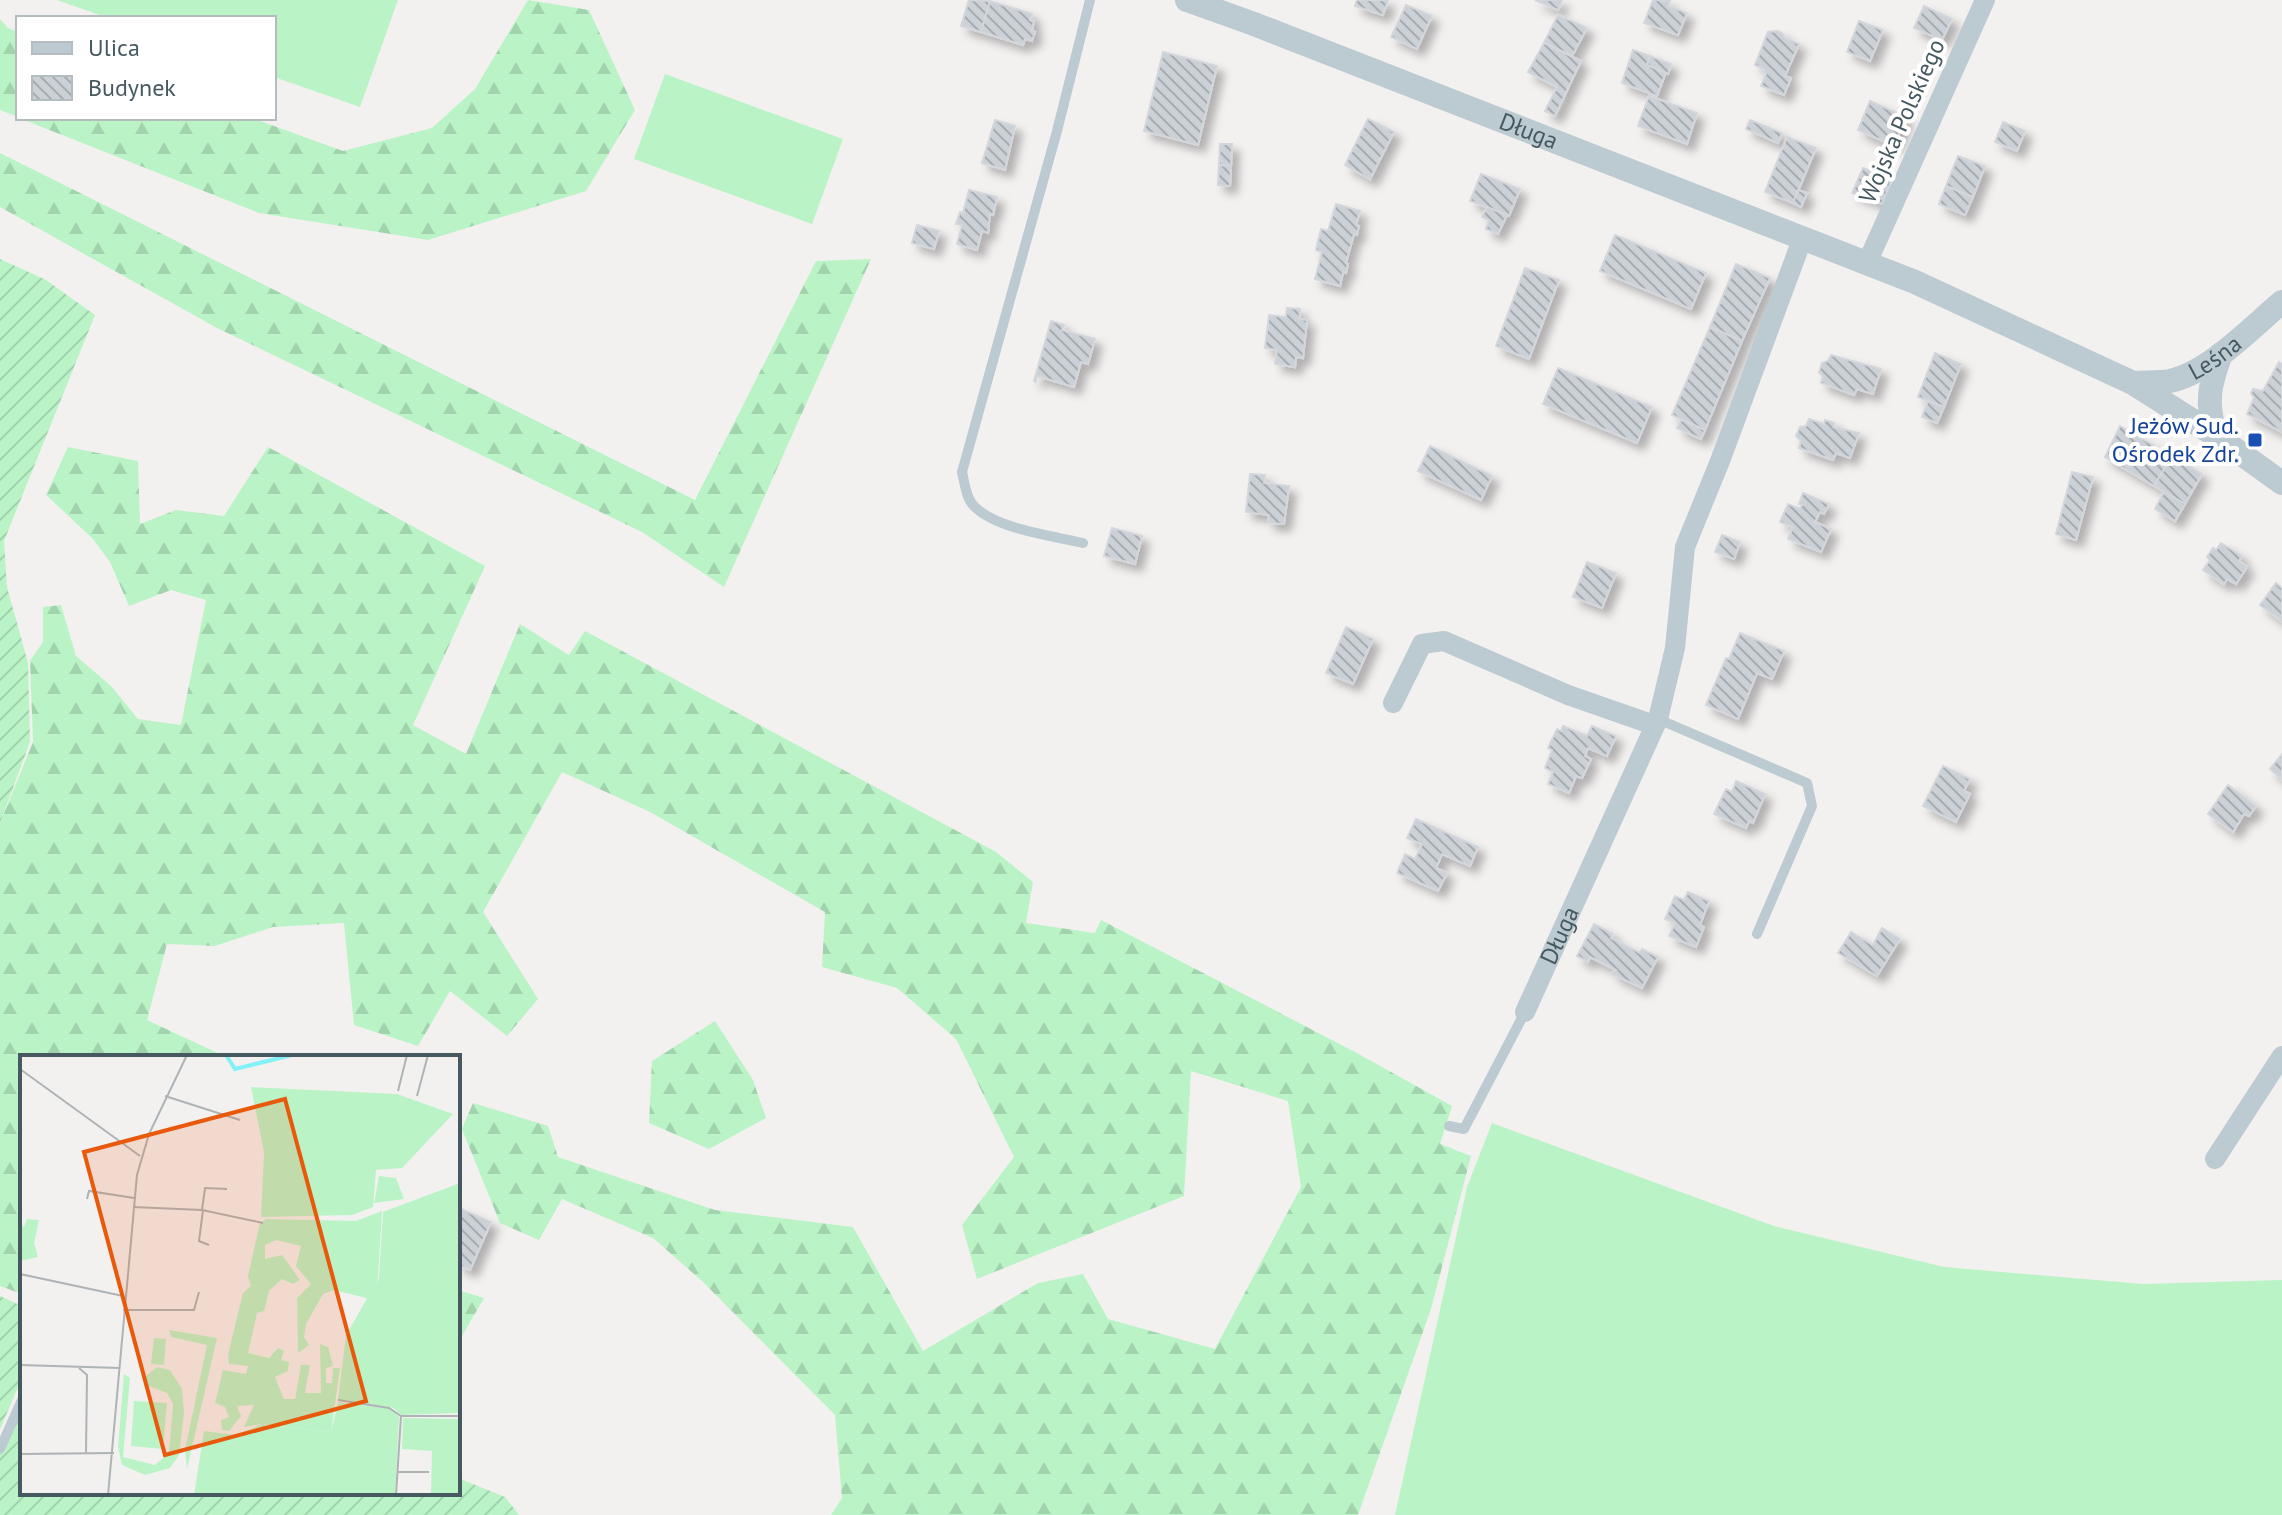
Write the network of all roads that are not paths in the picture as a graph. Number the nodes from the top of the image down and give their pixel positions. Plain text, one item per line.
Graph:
1 (1090, 0) edge
2 (1985, 0) edge
3 (1194, 1) edge
4 (1803, 237) junction
5 (1867, 263) junction
6 (2282, 302) edge
7 (2221, 354) junction
8 (2133, 383) junction
9 (2215, 435) junction
10 (2282, 483) edge
11 (1083, 543) dead end
12 (1393, 703) dead end
13 (1656, 722) junction
14 (1757, 934) dead end
15 (1525, 1012) joint
16 (2282, 1056) edge
17 (1449, 1126) dead end
18 (2215, 1159) dead end
19 (20, 1404) edge
20 (0, 1449) edge

1 - 11 lane
2 - 5 street, Wojska Polskiego
3 - 4 street, Długa
4 - 5 street, Długa
4 - 13 street, Długa
5 - 8 street, Długa
6 - 7 street, Leśna
7 - 8 street, Leśna
7 - 9 street
8 - 9 street, Długa
9 - 10 street, Długa
12 - 13 street
13 - 14 lane
13 - 15 street, Długa
15 - 17 lane, Długa
16 - 18 street
19 - 20 lane

